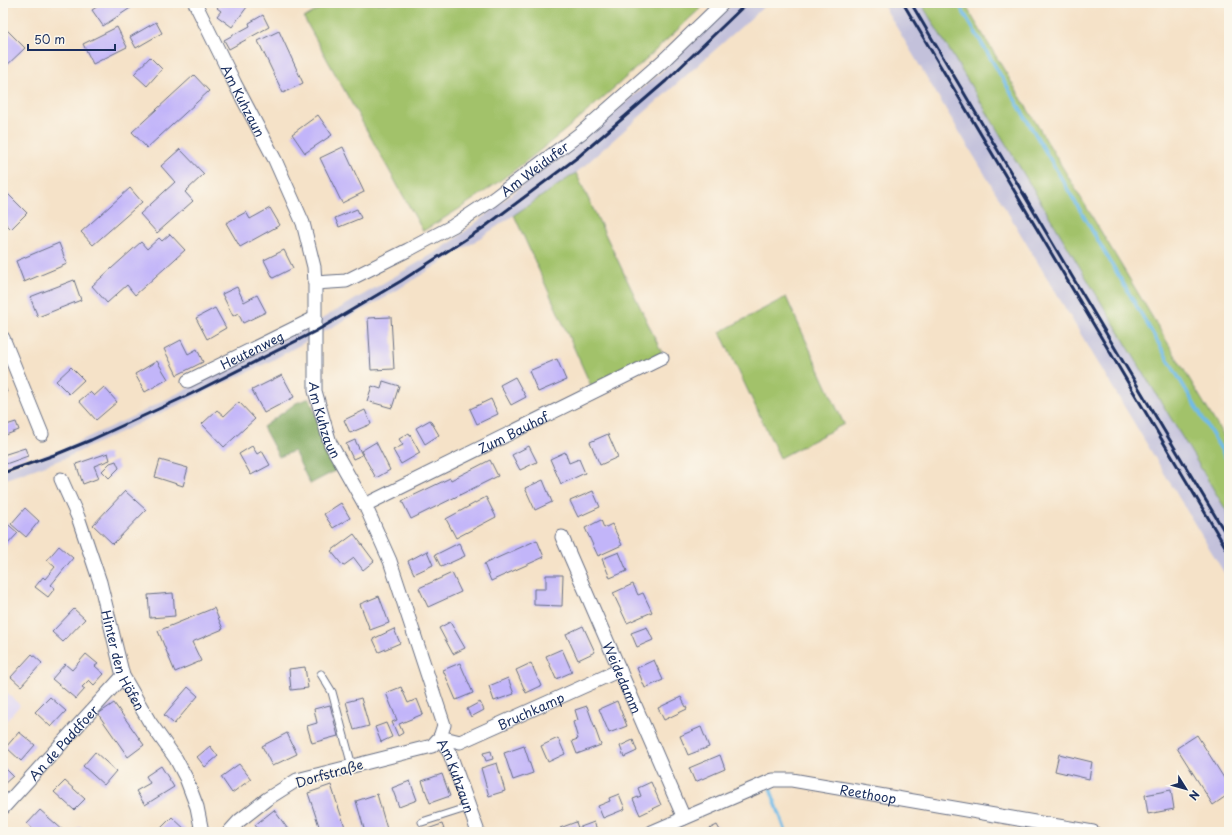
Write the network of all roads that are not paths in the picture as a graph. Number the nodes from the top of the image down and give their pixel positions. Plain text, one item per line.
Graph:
1 (196, 3) edge
2 (723, 3) edge
3 (316, 284) junction
4 (316, 318) junction
5 (3, 338) edge
6 (662, 358) dead end
7 (188, 382) dead end
8 (42, 434) dead end
9 (61, 479) dead end
10 (365, 505) junction
11 (562, 537) dead end
12 (620, 670) junction
13 (321, 674) dead end
14 (122, 676) junction
15 (440, 737) junction
16 (352, 766) junction
17 (469, 807) junction
18 (3, 808) edge
19 (684, 818) junction
20 (422, 822) dead end
21 (202, 832) edge
22 (229, 832) edge
23 (478, 832) edge
24 (652, 832) edge
25 (1093, 832) edge

1 - 3 street, Am Kuhzaun
2 - 3 street, Am Weidufer
3 - 4 street, Am Kuhzaun
4 - 7 street, Heutenweg
4 - 10 street, Am Kuhzaun
5 - 8 street
6 - 10 street, Zum Bauhof
9 - 14 street, Hinter den Höfen
10 - 15 street, Am Kuhzaun
11 - 12 street, Weidedamm
12 - 15 street, Bruchkamp
12 - 19 street, Weidedamm
13 - 16 lane
14 - 18 street, An de Paddfoer
14 - 21 street, Hinter den Höfen
15 - 16 street, Dorfstraße
15 - 17 street, Am Kuhzaun
16 - 22 street, Dorfstraße
17 - 20 lane
17 - 23 street, Am Kuhzaun
19 - 24 street, Reethoop
19 - 25 street, Reethoop

